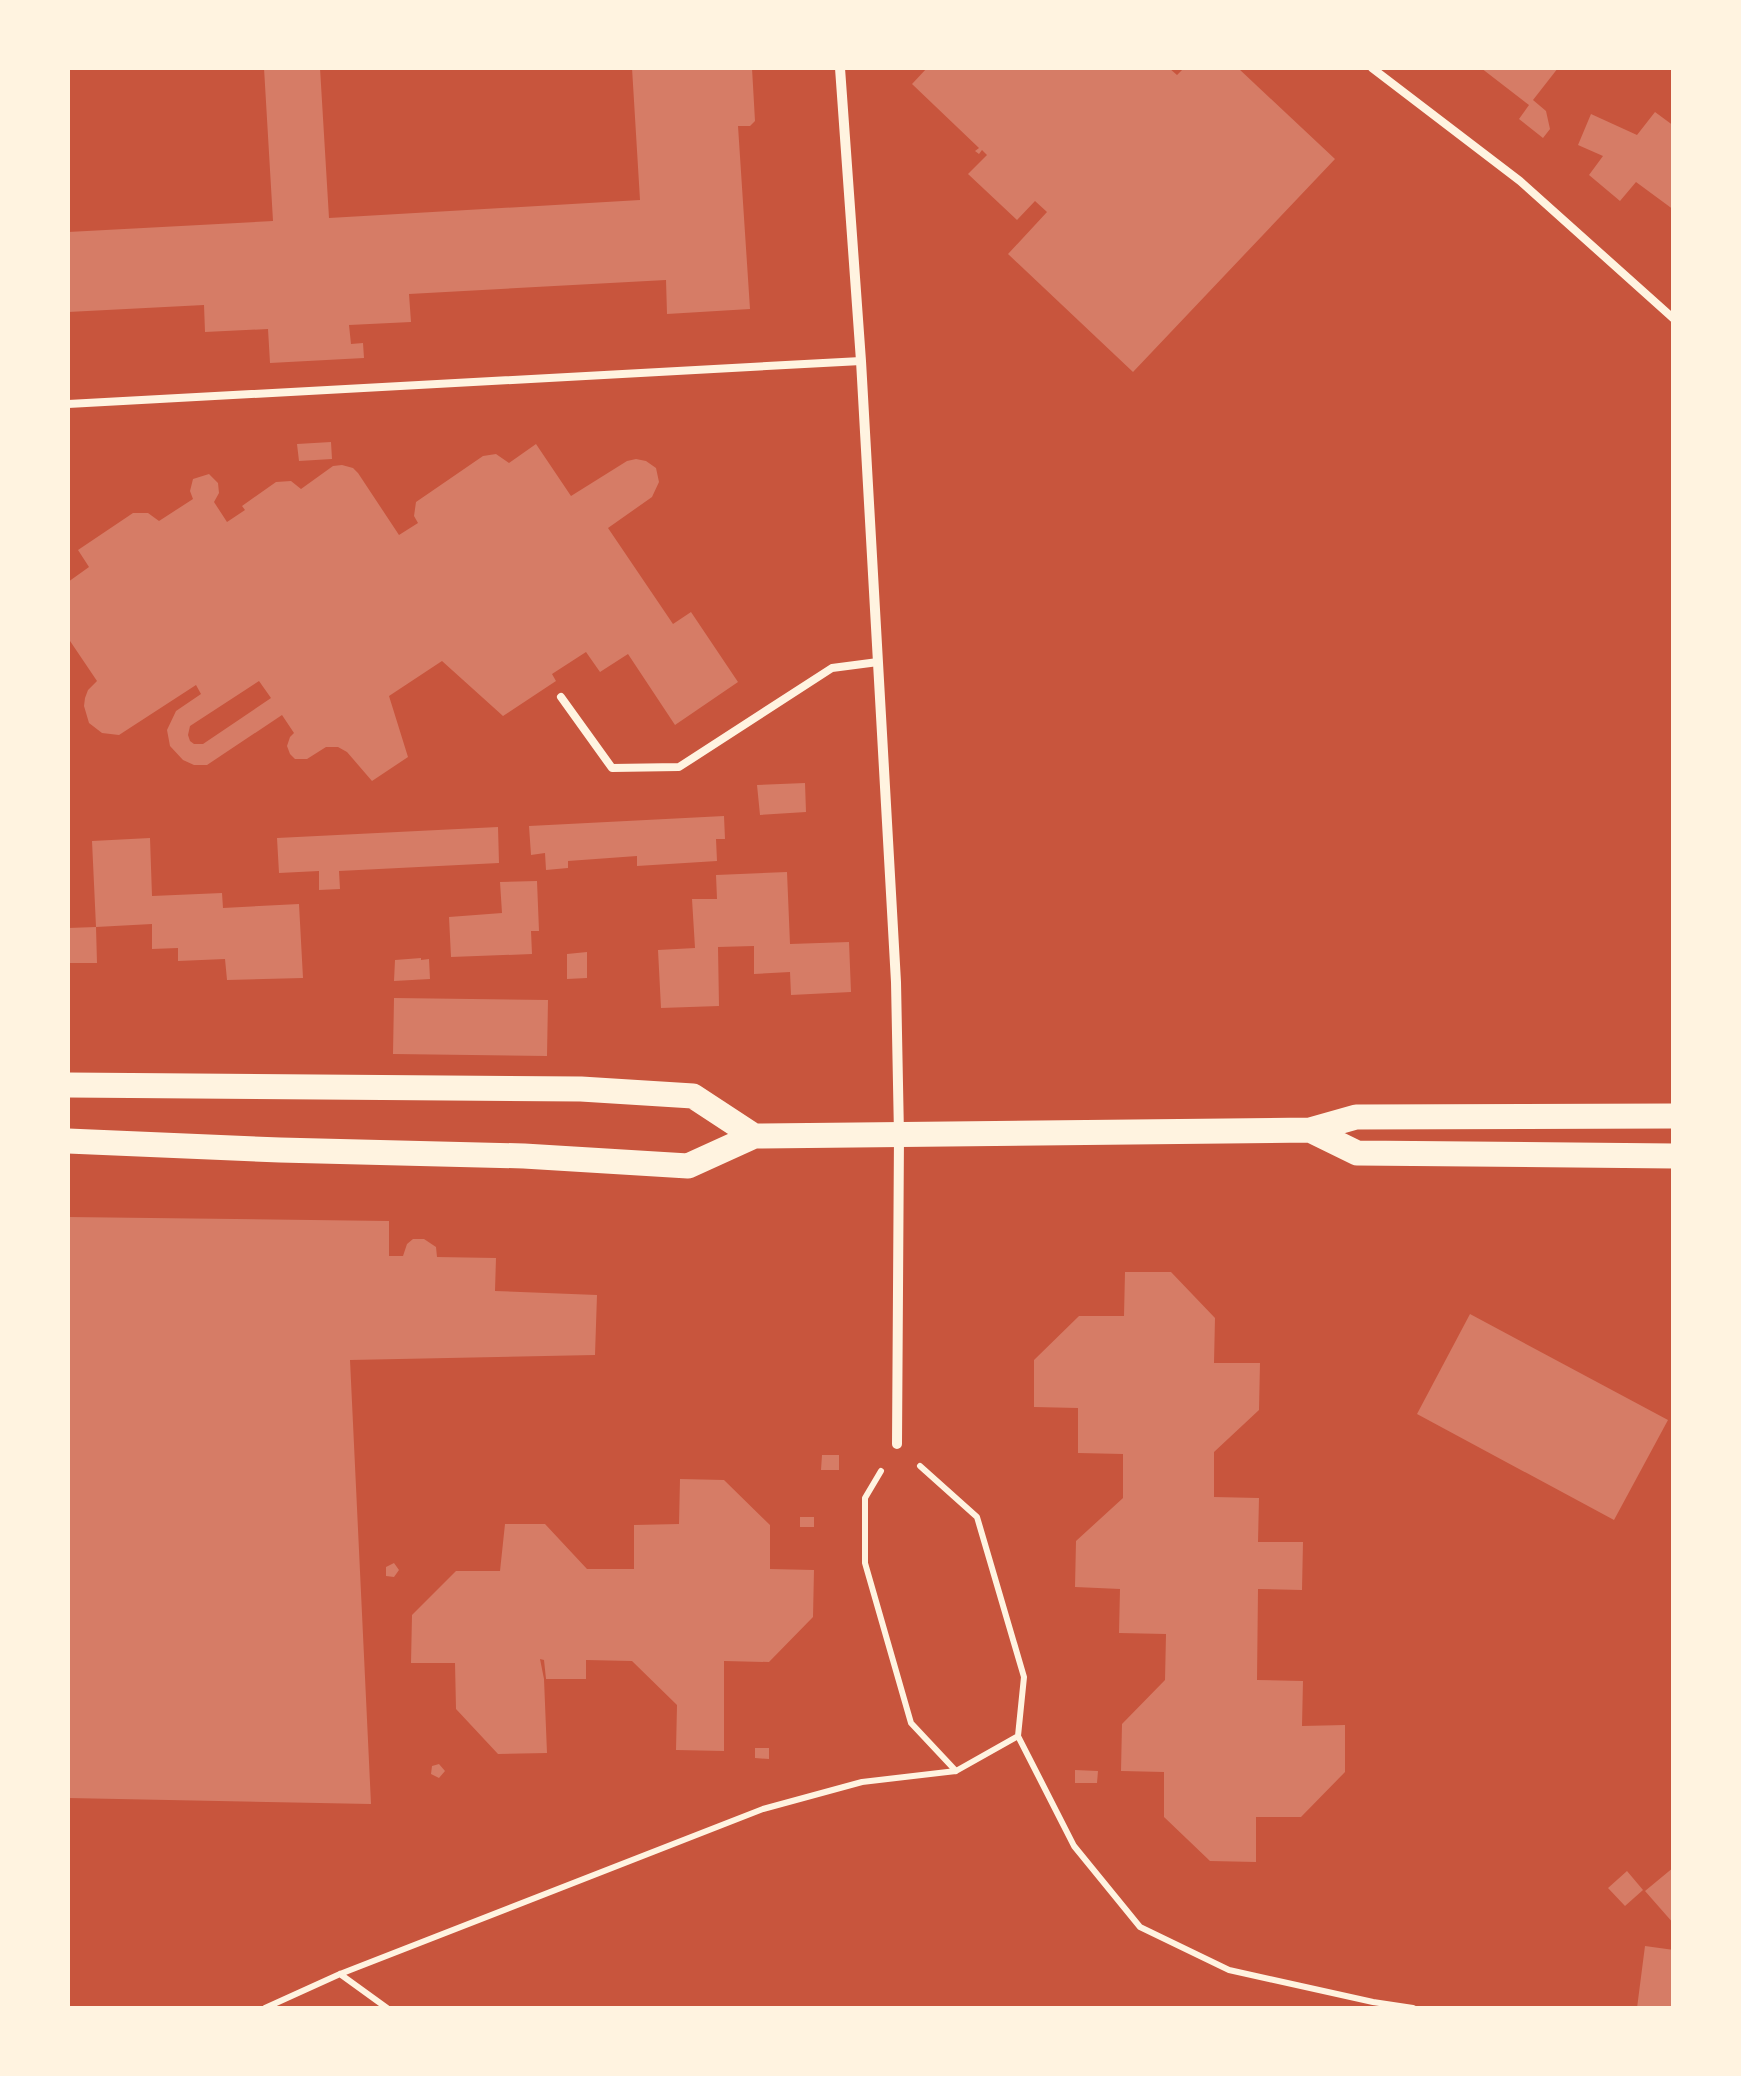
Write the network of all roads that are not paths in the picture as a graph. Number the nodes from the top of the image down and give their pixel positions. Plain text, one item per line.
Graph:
1 (840, 68) edge
2 (1372, 68) edge
3 (1674, 319) edge
4 (861, 361) junction
5 (68, 404) edge
6 (878, 662) junction
7 (561, 697) dead end
8 (68, 1085) edge
9 (1674, 1116) edge
10 (1310, 1130) junction
11 (899, 1135) junction
12 (754, 1136) junction
13 (68, 1141) edge
14 (1674, 1156) edge
15 (896, 1444) road end

1 - 4 street
2 - 3 lane
4 - 5 lane
4 - 6 street
6 - 7 lane
6 - 11 street
8 - 12 main road
9 - 10 main road
10 - 11 main road
10 - 14 main road
11 - 12 main road
11 - 15 street
12 - 13 main road

